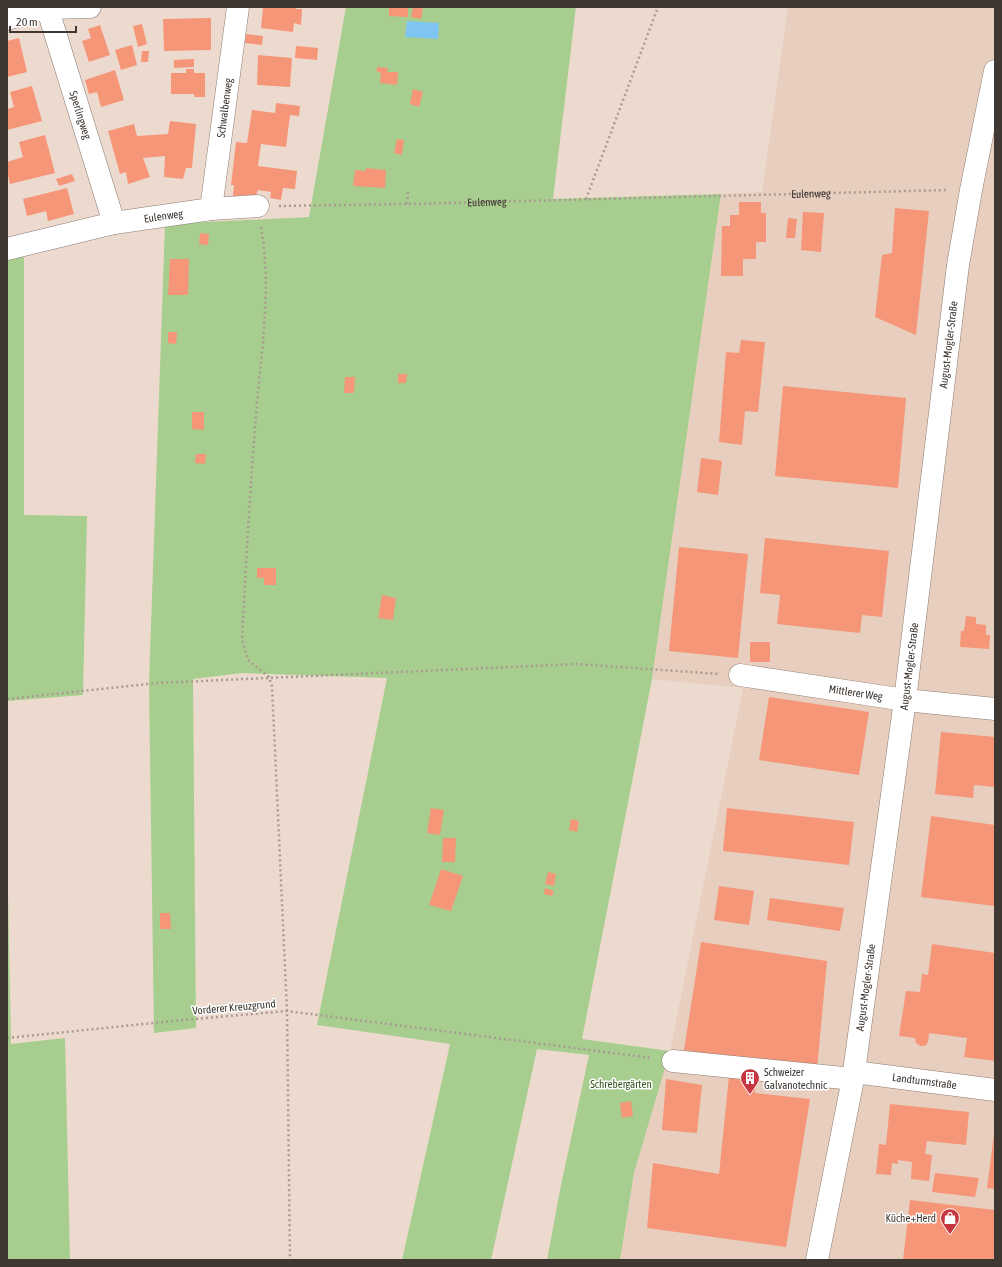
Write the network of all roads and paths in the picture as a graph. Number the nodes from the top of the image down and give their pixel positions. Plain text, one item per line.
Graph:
1 (47, 7) edge
2 (90, 7) edge
3 (238, 7) edge
4 (658, 7) edge
5 (7, 19) edge
6 (995, 71) edge
7 (408, 190) dead end
8 (971, 190) junction
9 (586, 200) junction
10 (407, 204) junction
11 (258, 206) junction
12 (211, 209) junction
13 (114, 223) junction
14 (7, 249) edge
15 (740, 675) joint
16 (269, 677) junction
17 (7, 699) edge
18 (905, 700) junction
19 (995, 709) edge
20 (287, 1011) junction
21 (7, 1038) edge
22 (673, 1061) joint
23 (854, 1076) junction
24 (995, 1090) edge
25 (290, 1260) edge
26 (817, 1260) edge

1 - 2 street
1 - 5 street
1 - 13 street, Sperlingweg
3 - 12 street, Schwalbenweg
4 - 9 path
6 - 8 street, August-Mogler-Straße
7 - 10 path
8 - 9 path, Eulenweg
8 - 18 street, August-Mogler-Straße
9 - 10 path, Eulenweg
10 - 11 path, Eulenweg
11 - 12 street, Eulenweg
11 - 16 path
12 - 13 street, Eulenweg
13 - 14 street, Eulenweg
15 - 16 path
15 - 18 street, Mittlerer Weg
16 - 17 path
16 - 20 path
18 - 19 street, Mittlerer Weg
18 - 23 street, August-Mogler-Straße
20 - 21 path, Vorderer Kreuzgrund
20 - 22 path, Vorderer Kreuzgrund
20 - 25 path
22 - 23 street, Landturmstraße
23 - 24 street, Landturmstraße
23 - 26 street, August-Mogler-Straße

